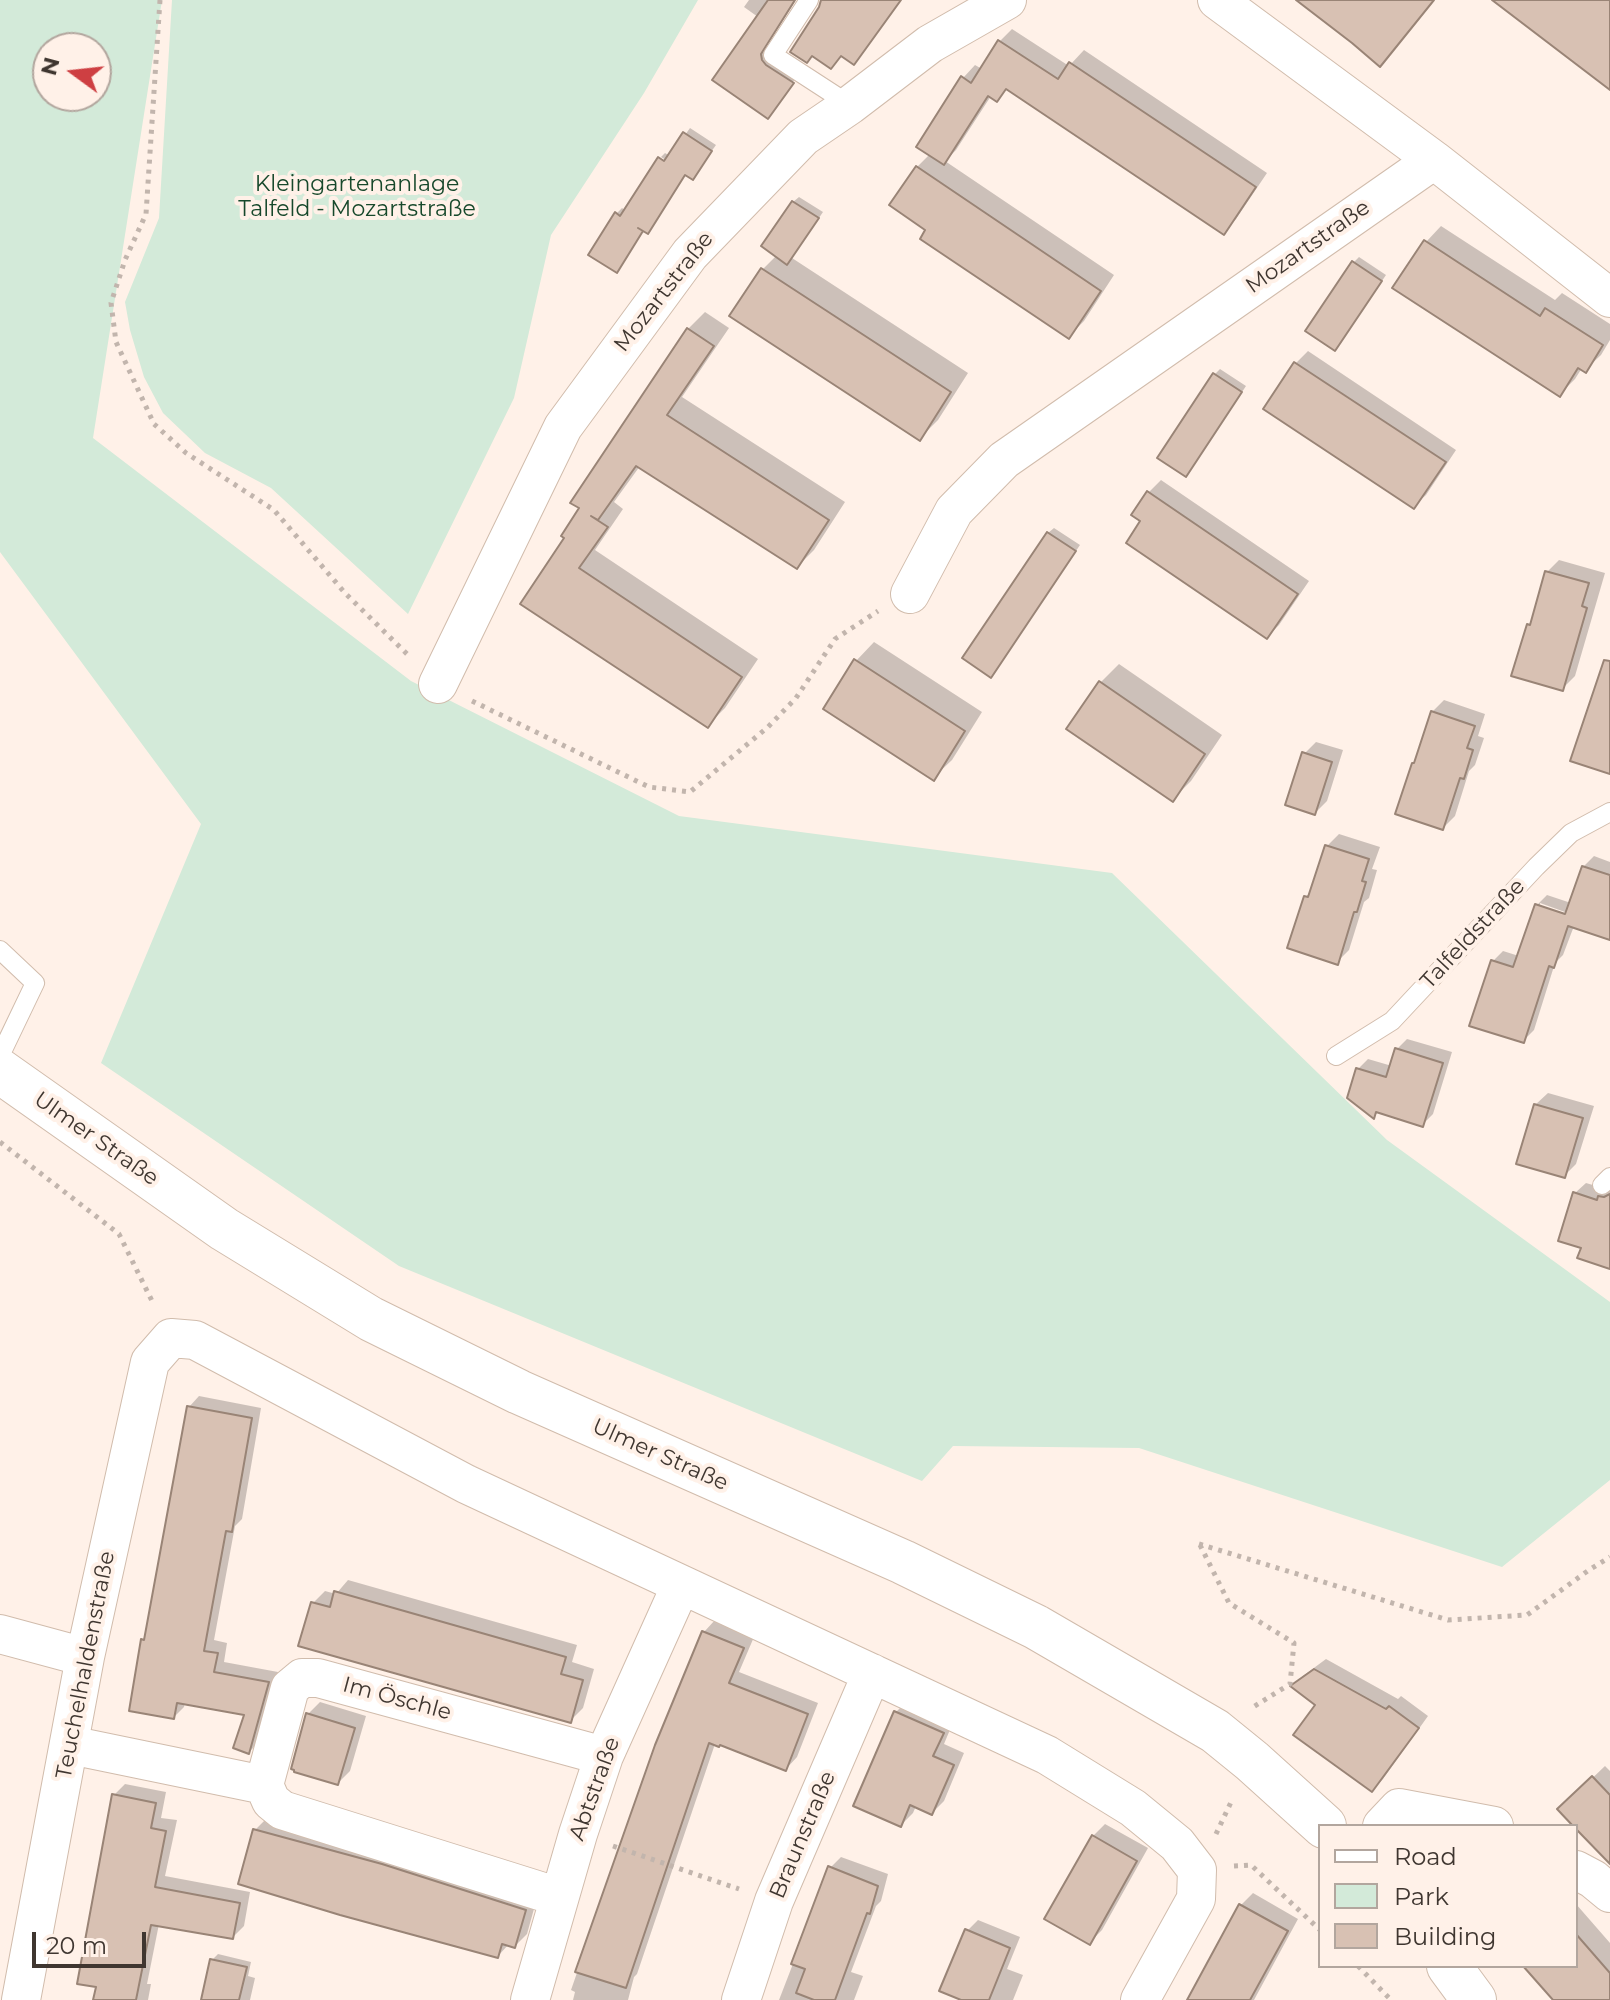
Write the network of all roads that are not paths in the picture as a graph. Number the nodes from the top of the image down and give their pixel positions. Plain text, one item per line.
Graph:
1 (809, 0) edge
2 (1007, 0) edge
3 (1217, 0) edge
4 (850, 105) junction
5 (1434, 160) junction
6 (1610, 298) edge
7 (911, 592) road end
8 (438, 684) road end
9 (1610, 812) edge
10 (0, 950) edge
11 (0, 1056) edge
12 (1336, 1056) dead end
13 (0, 1071) edge
14 (681, 1585) junction
15 (0, 1634) edge
16 (85, 1657) junction
17 (872, 1673) junction
18 (70, 1745) junction
19 (604, 1756) junction
20 (264, 1785) junction
21 (1322, 1824) edge
22 (1384, 1824) edge
23 (1483, 1824) edge
24 (1578, 1871) edge
25 (1610, 1893) edge
26 (559, 1897) junction
27 (21, 2000) edge
28 (530, 2000) edge
29 (741, 2000) edge
30 (1140, 2000) edge

1 - 4 lane
2 - 4 street, Mozartstraße
3 - 5 street
4 - 8 street, Mozartstraße
5 - 6 street
5 - 7 street, Mozartstraße
9 - 12 lane, Talfeldstraße
10 - 11 lane
13 - 21 main road, Ulmer Straße
14 - 16 street, Teuchelhaldenstraße
14 - 17 street
14 - 19 street, Abtstraße
15 - 16 street
16 - 18 street, Teuchelhaldenstraße
17 - 29 street, Braunstraße
17 - 30 street
18 - 20 street
18 - 27 street, Teuchelhaldenstraße
19 - 20 street, Im Öschle
19 - 26 street, Abtstraße
20 - 26 street
22 - 23 street
24 - 25 street
26 - 28 street, Abtstraße

